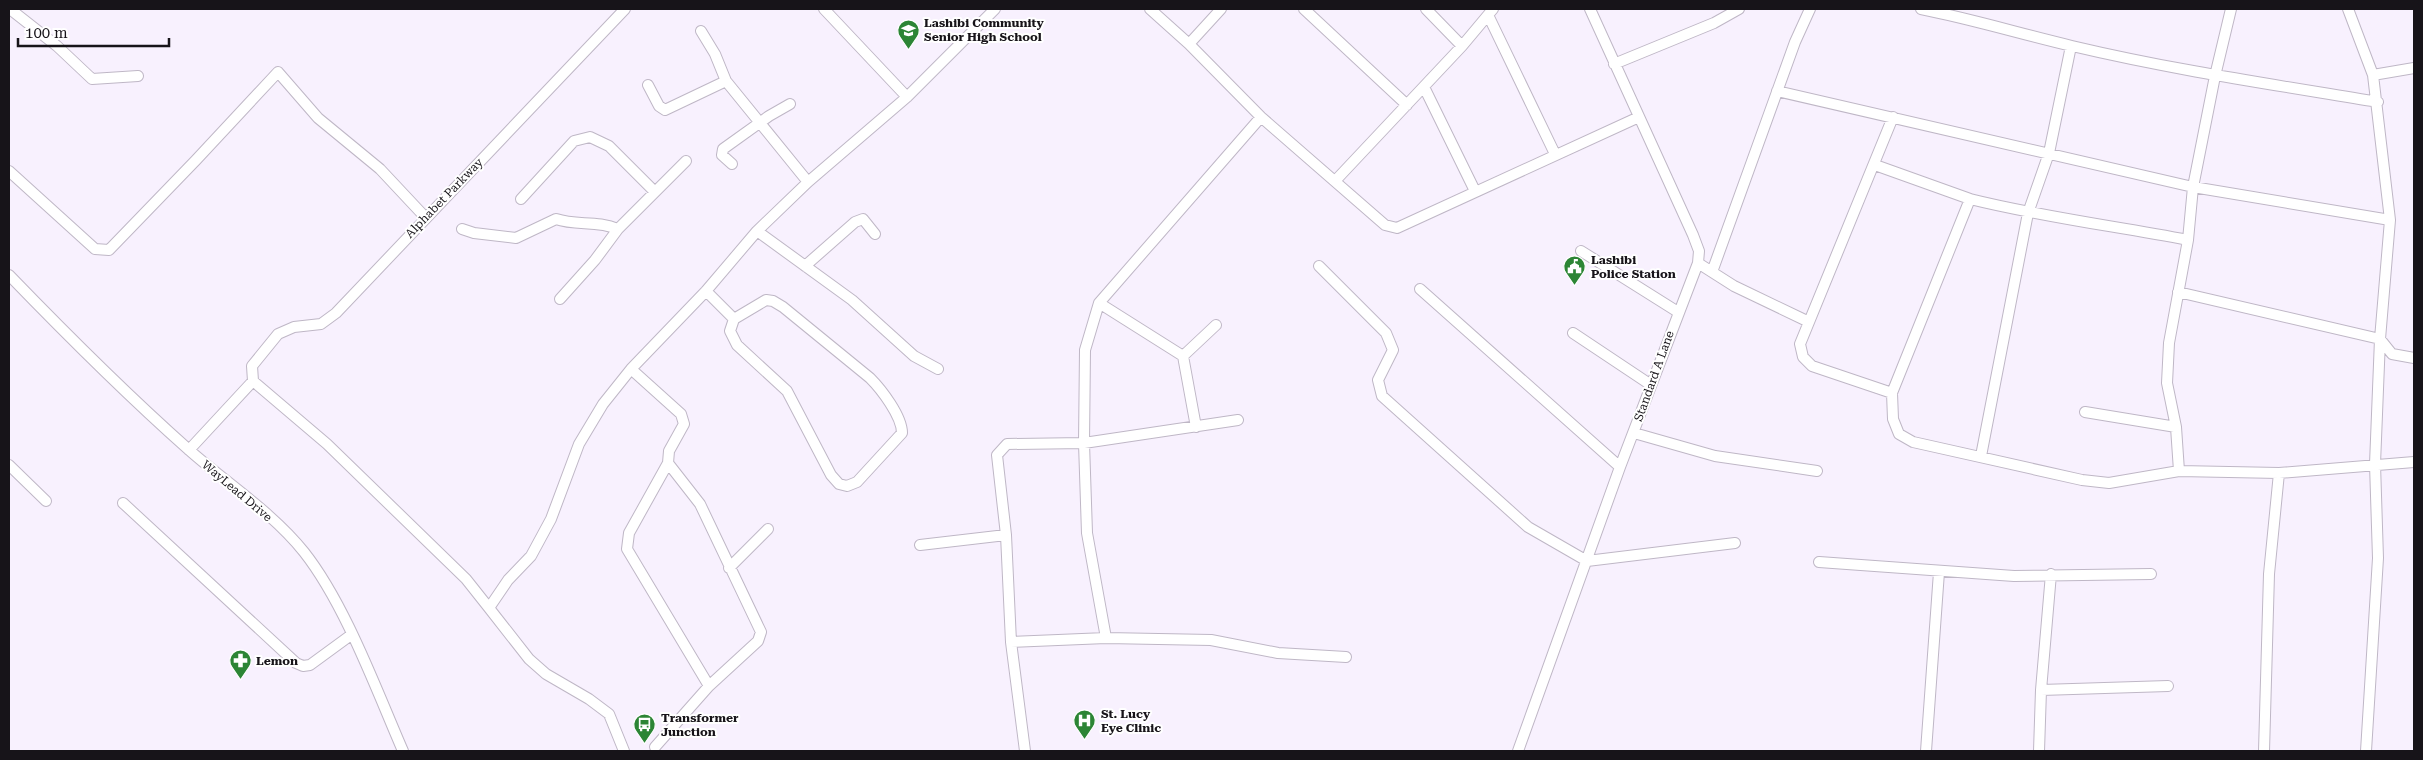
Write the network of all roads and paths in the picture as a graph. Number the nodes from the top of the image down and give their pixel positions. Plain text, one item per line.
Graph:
1 (10, 9) edge
2 (625, 9) edge
3 (824, 9) edge
4 (995, 9) edge
5 (1150, 9) edge
6 (1221, 9) edge
7 (1304, 9) edge
8 (1426, 9) edge
9 (1590, 9) edge
10 (1739, 9) edge
11 (1810, 9) edge
12 (1921, 9) edge
13 (2231, 9) edge
14 (2348, 9) edge
15 (1491, 12) edge
16 (701, 31) dead end
17 (1189, 44) junction
18 (1462, 46) junction
19 (2071, 46) junction
20 (1614, 64) junction
21 (2414, 68) edge
22 (2373, 75) junction
23 (138, 76) dead end
24 (2215, 76) junction
25 (726, 81) junction
26 (648, 85) dead end
27 (1424, 87) junction
28 (1777, 91) junction
29 (907, 97) junction
30 (2378, 102) junction
31 (790, 104) dead end
32 (1407, 105) junction
33 (1261, 117) junction
34 (1639, 117) junction
35 (1893, 117) junction
36 (760, 123) junction
37 (2049, 153) junction
38 (1555, 154) junction
39 (686, 161) dead end
40 (732, 164) dead end
41 (1875, 165) junction
42 (9, 171) edge
43 (1335, 181) junction
44 (808, 182) junction
45 (2193, 187) junction
46 (1475, 191) junction
47 (655, 192) junction
48 (520, 199) dead end
49 (1970, 199) junction
50 (2028, 213) junction
51 (426, 217) junction
52 (2390, 220) junction
53 (462, 229) dead end
54 (618, 229) junction
55 (757, 231) junction
56 (875, 234) dead end
57 (2188, 240) junction
58 (1581, 251) dead end
59 (1698, 263) junction
60 (805, 266) junction
61 (1319, 266) dead end
62 (1712, 272) junction
63 (9, 275) edge
64 (1420, 288) dead end
65 (706, 291) junction
66 (2178, 292) junction
67 (560, 299) dead end
68 (1099, 303) junction
69 (1678, 312) junction
70 (734, 319) junction
71 (1807, 321) junction
72 (1216, 324) dead end
73 (1574, 333) dead end
74 (2380, 339) junction
75 (1183, 356) junction
76 (2414, 358) edge
77 (630, 369) junction
78 (938, 369) dead end
79 (253, 381) junction
80 (1651, 385) junction
81 (1892, 392) junction
82 (2085, 412) dead end
83 (1238, 420) dead end
84 (1196, 427) junction
85 (2176, 427) junction
86 (1634, 433) junction
87 (1084, 443) junction
88 (189, 450) junction
89 (1981, 456) junction
90 (2414, 462) edge
91 (668, 463) junction
92 (2375, 464) junction
93 (9, 465) edge
94 (1620, 467) junction
95 (1817, 471) dead end
96 (2178, 471) junction
97 (2279, 473) junction
98 (46, 501) dead end
99 (122, 502) dead end
100 (768, 529) dead end
101 (1006, 535) junction
102 (1735, 543) dead end
103 (920, 545) dead end
104 (1587, 561) junction
105 (1819, 562) dead end
106 (729, 568) junction
107 (1940, 572) junction
108 (2051, 574) junction
109 (2151, 574) dead end
110 (489, 608) junction
111 (351, 635) junction
112 (1106, 638) junction
113 (1011, 642) junction
114 (1346, 657) dead end
115 (709, 686) junction
116 (2168, 686) dead end
117 (2041, 690) junction
118 (655, 747) dead end
119 (403, 751) edge
120 (624, 751) edge
121 (1026, 751) edge
122 (1518, 751) edge
123 (1926, 751) edge
124 (2039, 751) edge
125 (2264, 751) edge
126 (2366, 751) edge

1 - 23 street
2 - 51 street, Alphabet Parkway
3 - 29 street
4 - 29 street
5 - 17 street
6 - 17 street
7 - 32 street
8 - 18 street
9 - 20 street
10 - 20 street
11 - 28 street
12 - 19 street
13 - 24 street
14 - 22 street
15 - 18 street
15 - 38 street
16 - 25 street
17 - 33 street
18 - 27 street
19 - 24 street
19 - 37 street
20 - 34 street
21 - 22 street
22 - 30 street
24 - 30 street
24 - 45 street
25 - 26 street
25 - 36 street
27 - 32 street
27 - 46 street
28 - 35 street
28 - 62 street
29 - 44 street
30 - 52 street
31 - 36 street
32 - 43 street
33 - 43 street
33 - 68 street
34 - 38 street
34 - 59 street
35 - 37 street
35 - 41 street
36 - 40 street
36 - 44 street
37 - 45 street
37 - 50 street
38 - 46 street
39 - 47 street
41 - 49 street
41 - 71 street
42 - 51 street
43 - 46 street
44 - 55 street
45 - 52 street
45 - 57 street
47 - 48 street
47 - 54 street
49 - 50 street
49 - 81 street
50 - 57 street
50 - 89 street
51 - 79 street, Alphabet Parkway
52 - 74 street
53 - 54 street
54 - 67 street
55 - 60 street
55 - 65 street
56 - 60 street
57 - 66 street
58 - 69 street
59 - 62 street
59 - 69 street, Standard A Lane
60 - 78 street
61 - 104 street
62 - 71 street
63 - 88 street, WayLead Drive
64 - 94 street
65 - 70 street
65 - 77 street
66 - 74 street
66 - 85 street
68 - 75 street
68 - 87 street
69 - 80 street, Standard A Lane
70 - 70 street
71 - 81 street
72 - 75 street
73 - 80 street
74 - 76 street
74 - 92 street
75 - 84 street
77 - 91 street
77 - 110 street
79 - 88 street
79 - 110 street
80 - 86 street, Standard A Lane
81 - 89 street
82 - 85 street
83 - 84 street
84 - 87 street
85 - 96 street
86 - 94 street, Standard A Lane
86 - 95 street
87 - 101 street
87 - 112 street
88 - 111 street, WayLead Drive
89 - 96 street
90 - 92 street
91 - 106 street
91 - 115 street
92 - 97 street
92 - 126 street
93 - 98 street
94 - 104 street, Standard A Lane
96 - 97 street
97 - 125 street
99 - 111 street
100 - 106 street
101 - 103 street
101 - 113 street
102 - 104 street
104 - 122 street, Standard A Lane
105 - 107 street
106 - 115 street
107 - 108 street
107 - 123 street
108 - 109 street
108 - 117 street
110 - 120 street
111 - 119 street, WayLead Drive
112 - 113 street
112 - 114 street
113 - 121 street
115 - 118 street
116 - 117 street
117 - 124 street

